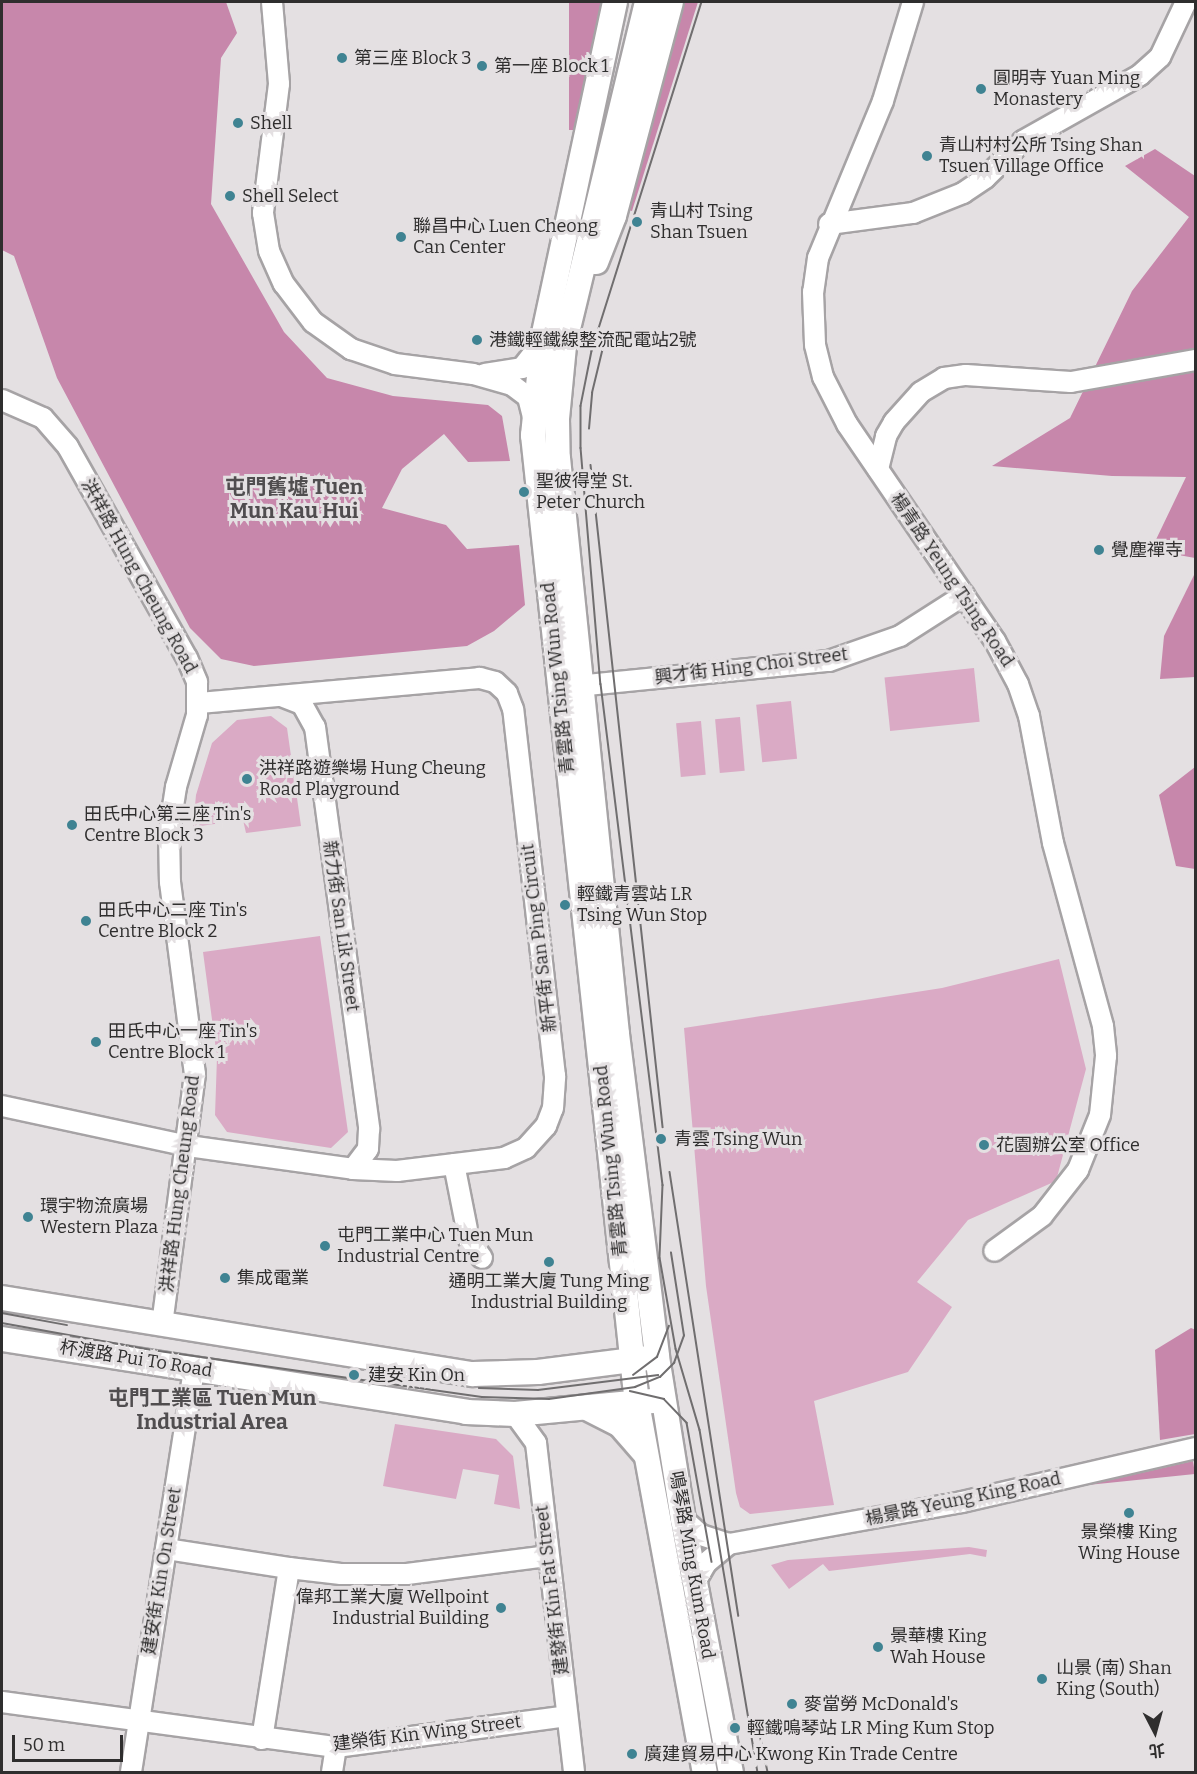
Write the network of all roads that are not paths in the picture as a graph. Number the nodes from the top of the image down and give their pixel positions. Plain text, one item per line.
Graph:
1 (272, 2) edge
2 (647, 2) edge
3 (671, 2) edge
4 (913, 2) edge
5 (1186, 2) edge
6 (613, 8) edge
7 (829, 224) junction
8 (553, 345) junction
9 (1196, 360) edge
10 (473, 374) junction
11 (2, 400) edge
12 (533, 417) junction
13 (878, 469) junction
14 (964, 595) junction
15 (571, 687) junction
16 (281, 696) junction
17 (198, 703) junction
18 (2, 1106) edge
19 (188, 1146) junction
20 (454, 1164) junction
21 (353, 1169) junction
22 (994, 1251) dead end
23 (482, 1258) dead end
24 (2, 1298) edge
25 (162, 1324) junction
26 (2, 1339) edge
27 (657, 1357) junction
28 (633, 1360) junction
29 (194, 1369) junction
30 (664, 1400) junction
31 (637, 1402) junction
32 (587, 1407) junction
33 (515, 1414) junction
34 (1196, 1448) edge
35 (646, 1456) junction
36 (682, 1519) junction
37 (729, 1544) junction
38 (166, 1549) junction
39 (547, 1556) junction
40 (289, 1568) junction
41 (694, 1584) junction
42 (2, 1702) edge
43 (567, 1716) junction
44 (138, 1719) junction
45 (262, 1739) junction
46 (336, 1747) junction
47 (131, 1773) edge
48 (332, 1773) edge
49 (574, 1773) edge
50 (705, 1773) edge
51 (731, 1773) edge

1 - 10 street
2 - 8 main road, 青雲路 Tsing Wun Road
3 - 8 main road
4 - 7 street, 楊青路 Yeung Tsing Road
5 - 7 street
6 - 8 main road, 青雲路 Tsing Wun Road
7 - 13 street, 楊青路 Yeung Tsing Road
8 - 10 street
8 - 12 main road, 青雲路 Tsing Wun Road
8 - 15 main road, 青雲路 Tsing Wun Road
9 - 13 street
10 - 12 street
11 - 17 street, 洪祥路 Hung Cheung Road
12 - 15 main road, 青雲路 Tsing Wun Road
13 - 14 street, 楊青路 Yeung Tsing Road
14 - 15 street, 興才街 Hing Choi Street
14 - 22 street, 楊青路 Yeung Tsing Road
15 - 27 main road, 青雲路 Tsing Wun Road
15 - 28 main road, 青雲路 Tsing Wun Road
16 - 17 street, 新平街 San Ping Circuit
16 - 20 street, 新平街 San Ping Circuit
16 - 21 street, 新力街 San Lik Street
17 - 19 street, 洪祥路 Hung Cheung Road
18 - 19 street, 新平街 San Ping Circuit
19 - 21 street, 新平街 San Ping Circuit
19 - 25 street, 洪祥路 Hung Cheung Road
20 - 21 street, 新平街 San Ping Circuit
20 - 23 street
24 - 25 main road
25 - 28 main road
26 - 29 main road, 杯渡路 Pui To Road
27 - 28 main road
27 - 30 main road, 鳴琴路 Ming Kum Road
28 - 31 main road, 鳴琴路 Ming Kum Road
29 - 33 main road, 杯渡路 Pui To Road
29 - 38 street, 建安街 Kin On Street
30 - 31 main road, 杯渡路 Pui To Road
30 - 36 main road, 鳴琴路 Ming Kum Road
31 - 32 main road, 杯渡路 Pui To Road
31 - 35 main road, 鳴琴路 Ming Kum Road
32 - 33 main road, 杯渡路 Pui To Road
32 - 35 main road
33 - 39 street, 建發街 Kin Fat Street
34 - 37 street, 楊景路 Yeung King Road
35 - 50 main road, 鳴琴路 Ming Kum Road
36 - 37 street, 楊景路 Yeung King Road
36 - 41 main road, 鳴琴路 Ming Kum Road
37 - 41 street, 楊景路 Yeung King Road
38 - 40 street
38 - 44 street, 建安街 Kin On Street
39 - 40 street
39 - 43 street, 建發街 Kin Fat Street
40 - 45 street
41 - 51 main road, 鳴琴路 Ming Kum Road
42 - 44 street, 建榮街 Kin Wing Street
43 - 46 street, 建榮街 Kin Wing Street
43 - 49 street, 建發街 Kin Fat Street
44 - 45 street, 建榮街 Kin Wing Street
44 - 47 street, 建安街 Kin On Street
45 - 46 street, 建榮街 Kin Wing Street
46 - 48 street

